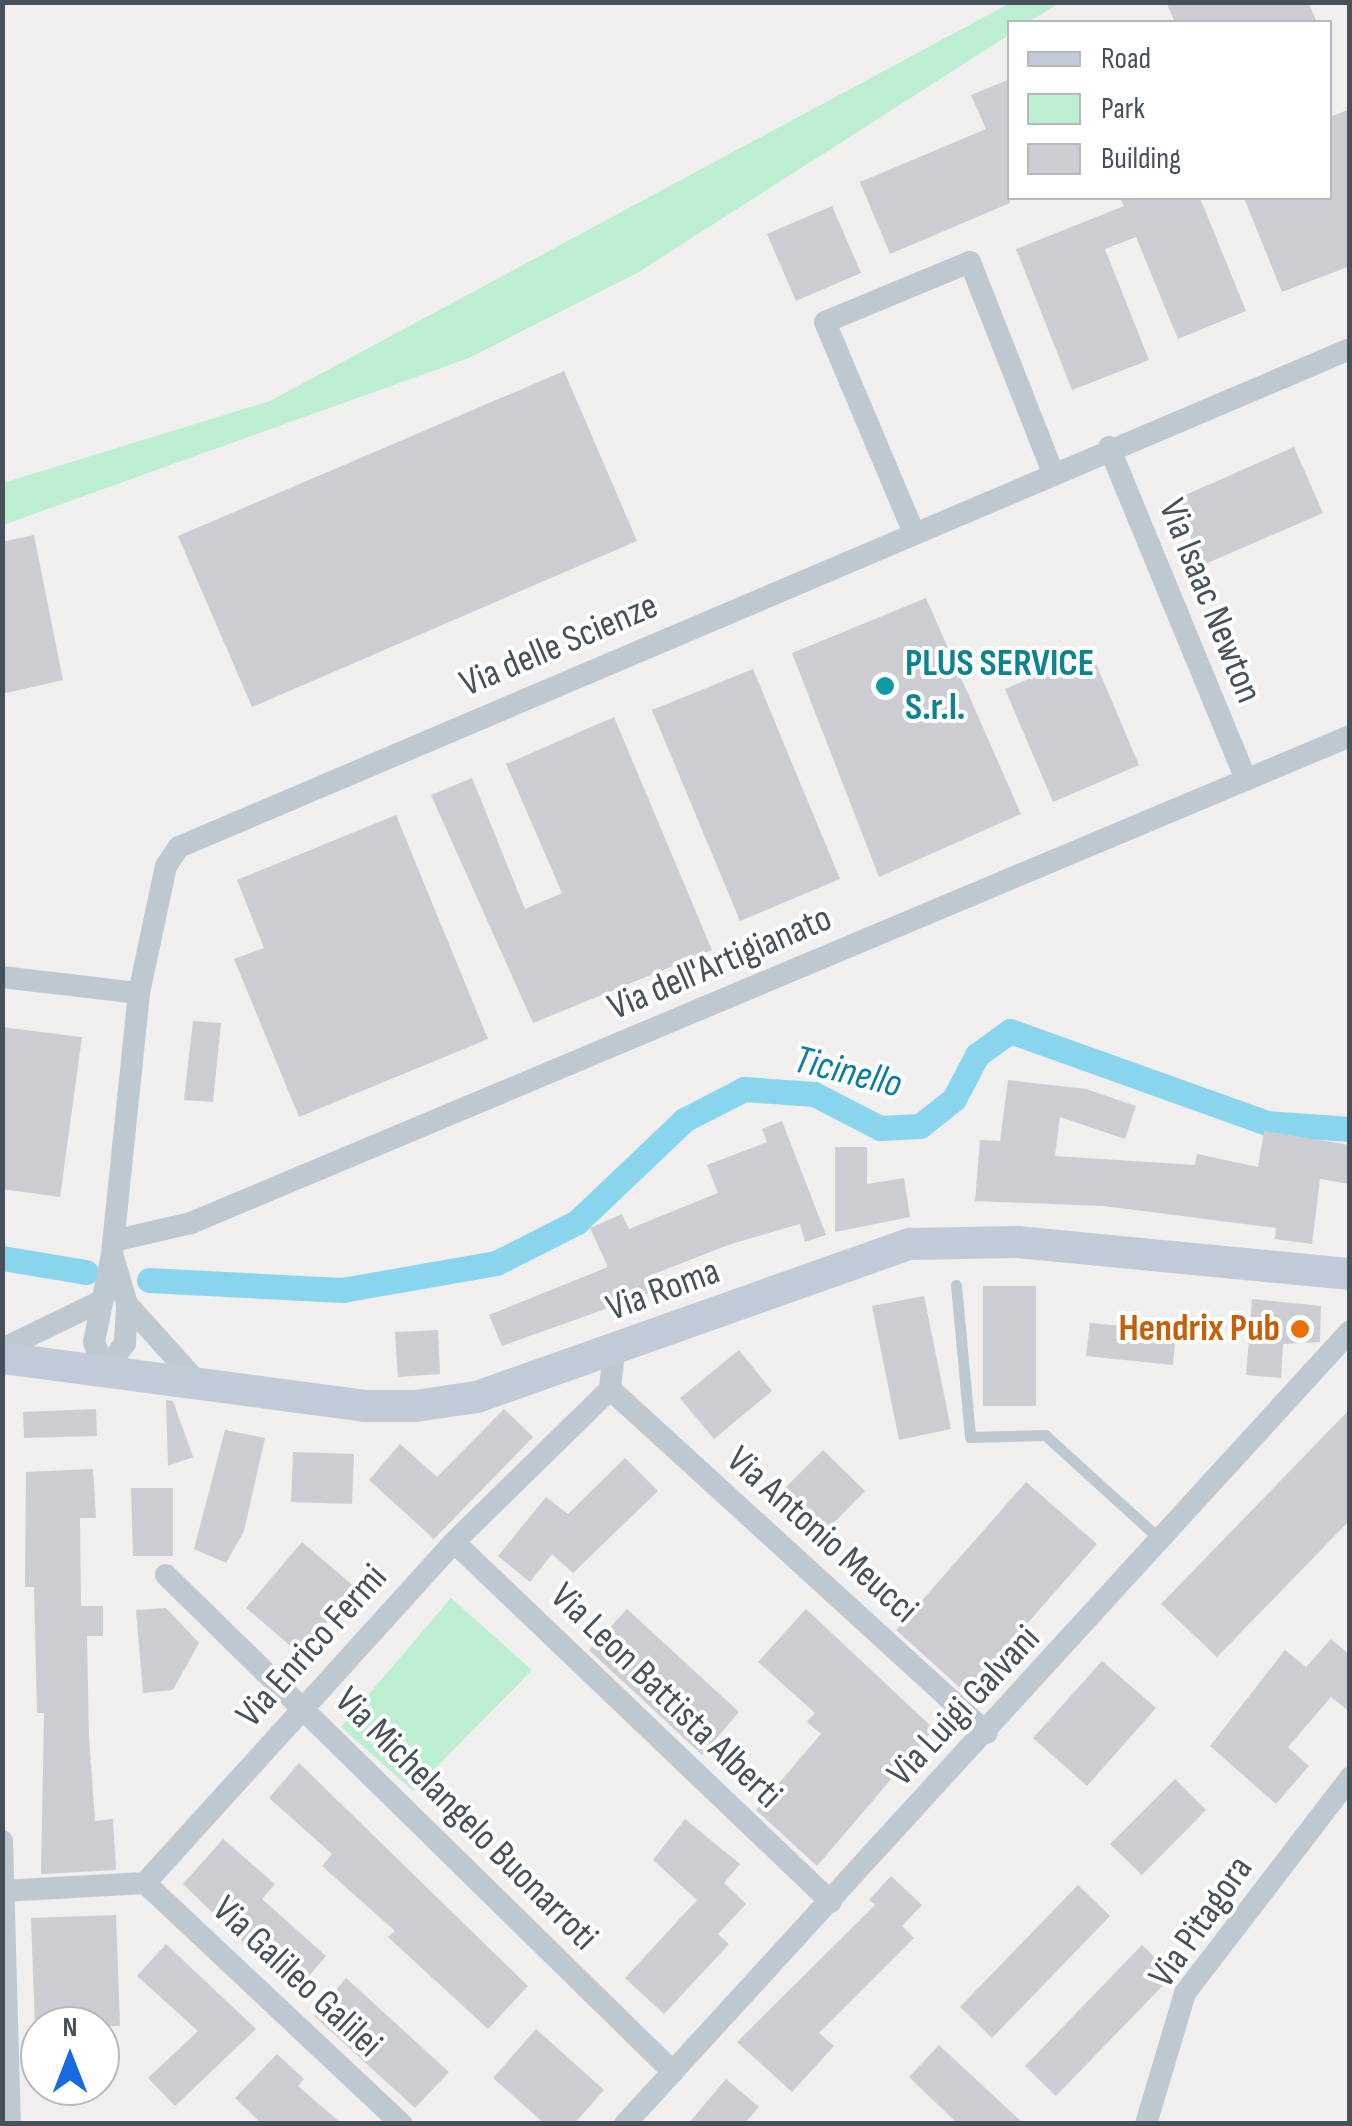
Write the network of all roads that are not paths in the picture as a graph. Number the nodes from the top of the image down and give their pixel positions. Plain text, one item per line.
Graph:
1 (1350, 348) edge
2 (1109, 448) junction
3 (1053, 472) junction
4 (914, 533) junction
5 (1350, 736) edge
6 (1246, 780) junction
7 (4, 972) edge
8 (139, 994) junction
9 (112, 1248) junction
10 (1350, 1274) edge
11 (956, 1285) dead end
12 (98, 1303) junction
13 (128, 1304) junction
14 (1350, 1332) edge
15 (2, 1349) edge
16 (614, 1350) junction
17 (2, 1358) edge
18 (104, 1371) junction
19 (200, 1384) junction
20 (610, 1389) junction
21 (1162, 1541) junction
22 (454, 1542) junction
23 (166, 1575) dead end
24 (303, 1708) junction
25 (987, 1733) junction
26 (1350, 1778) edge
27 (2, 1841) edge
28 (145, 1882) junction
29 (3, 1891) edge
30 (830, 1902) junction
31 (673, 2072) junction
32 (10, 2124) edge
33 (402, 2124) edge
34 (626, 2124) edge
35 (1146, 2124) edge

1 - 2 street, Via delle Scienze
2 - 3 street, Via delle Scienze
2 - 6 street, Via Isaac Newton
3 - 4 street, Via delle Scienze
3 - 4 street
4 - 8 street, Via delle Scienze
5 - 6 street, Via dell'Artigianato
6 - 9 street, Via dell'Artigianato
7 - 8 street
8 - 9 street, Via delle Scienze
9 - 12 street, Via delle Scienze
9 - 13 street, Via delle Scienze
10 - 16 street, Via Roma
11 - 21 lane
12 - 15 street
12 - 18 street, Via delle Scienze
13 - 18 street, Via delle Scienze
13 - 19 street, Via delle Scienze
14 - 21 street, Via Luigi Galvani
16 - 19 street, Via Roma
16 - 20 street
17 - 18 street, Via Roma
18 - 19 street, Via Roma
20 - 22 street, Via Enrico Fermi
20 - 25 street, Via Antonio Meucci
21 - 25 street, Via Luigi Galvani
22 - 24 street, Via Enrico Fermi
22 - 30 street, Via Leon Battista Alberti
23 - 24 street, Via Michelangelo Buonarroti
24 - 28 street, Via Enrico Fermi
24 - 31 street, Via Michelangelo Buonarroti
25 - 30 street, Via Luigi Galvani
26 - 35 street, Via Pitagora
27 - 29 street
28 - 29 street
28 - 33 street, Via Galileo Galilei
29 - 32 street
30 - 31 street, Via Luigi Galvani
31 - 34 street, Via Luigi Galvani

